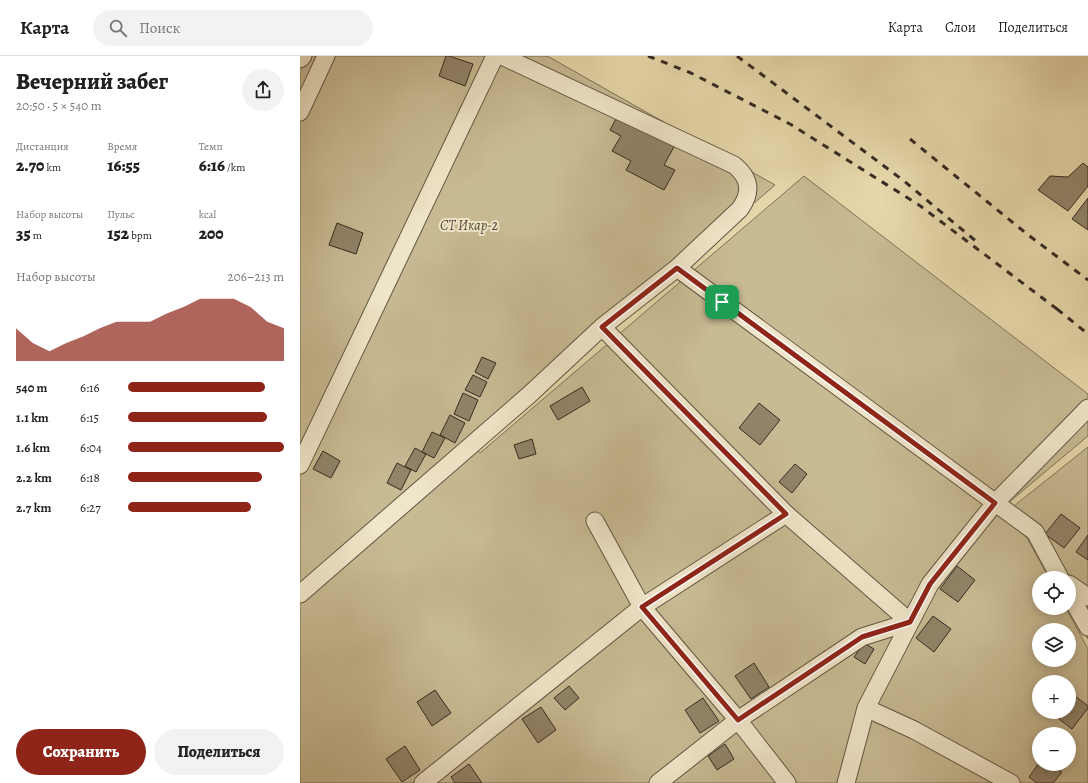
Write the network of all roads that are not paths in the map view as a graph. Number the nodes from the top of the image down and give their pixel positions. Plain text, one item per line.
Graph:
1 (303, 56) edge
2 (326, 56) edge
3 (494, 56) edge
4 (502, 56) edge
5 (300, 59) edge
6 (300, 112) edge
7 (677, 268) junction
8 (602, 327) junction
9 (1088, 408) edge
10 (300, 465) edge
11 (995, 503) junction
12 (786, 514) junction
13 (595, 521) dead end
14 (1056, 571) edge
15 (1076, 589) edge
16 (300, 594) edge
17 (1088, 597) edge
18 (1076, 606) edge
19 (642, 607) junction
20 (910, 622) junction
21 (1088, 627) edge
22 (866, 708) junction
23 (738, 720) junction
24 (423, 783) edge
25 (658, 783) edge
26 (787, 783) edge
27 (846, 783) edge
28 (1011, 783) edge

1 - 5 street
2 - 6 street
3 - 10 street
4 - 7 street
7 - 8 street
7 - 11 street
8 - 12 street
8 - 16 street
9 - 11 street
11 - 14 street
11 - 20 street
12 - 19 street
12 - 20 street
13 - 19 street
15 - 17 street
18 - 21 street
19 - 23 street
19 - 24 street
20 - 22 street
20 - 23 street
22 - 27 street
22 - 28 street
23 - 25 street
23 - 26 street

